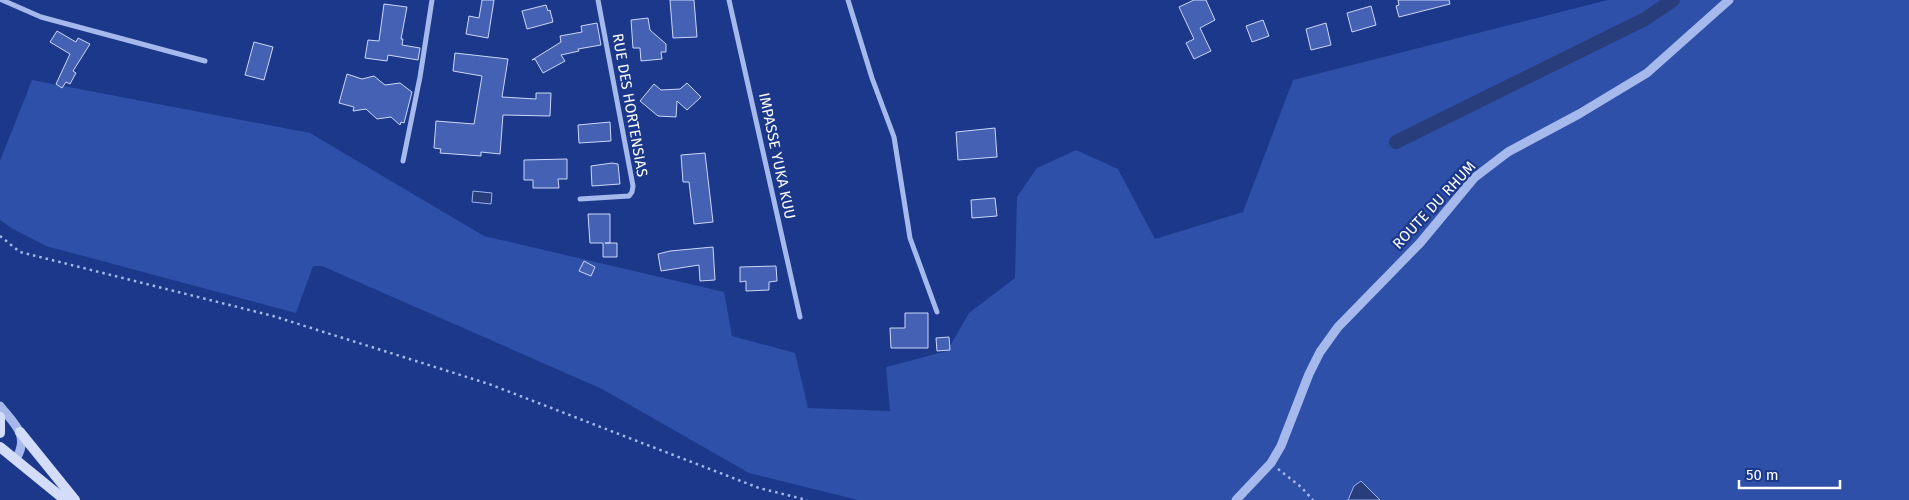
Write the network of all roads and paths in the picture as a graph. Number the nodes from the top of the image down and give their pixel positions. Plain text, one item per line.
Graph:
1 (2, 0) edge
2 (432, 0) edge
3 (598, 0) edge
4 (729, 0) edge
5 (848, 0) edge
6 (1729, 0) edge
7 (205, 61) dead end
8 (403, 161) dead end
9 (580, 199) dead end
10 (0, 236) edge
11 (936, 312) dead end
12 (800, 317) dead end
13 (0, 406) edge
14 (0, 417) edge
15 (20, 432) junction
16 (0, 433) edge
17 (0, 447) edge
18 (16, 460) junction
19 (1271, 463) junction
20 (65, 500) edge
21 (75, 500) edge
22 (807, 500) edge
23 (1236, 500) edge
24 (1313, 500) edge

1 - 7 street
2 - 8 street
3 - 9 street, RUE DES HORTENSIAS
4 - 12 street, IMPASSE YUKA KUU
5 - 11 street
6 - 19 street, ROUTE DU RHUM
10 - 22 path
13 - 15 street
14 - 16 main road
15 - 18 street
15 - 21 main road
17 - 18 main road
18 - 20 main road
19 - 23 street, ROUTE DU RHUM
19 - 24 path

